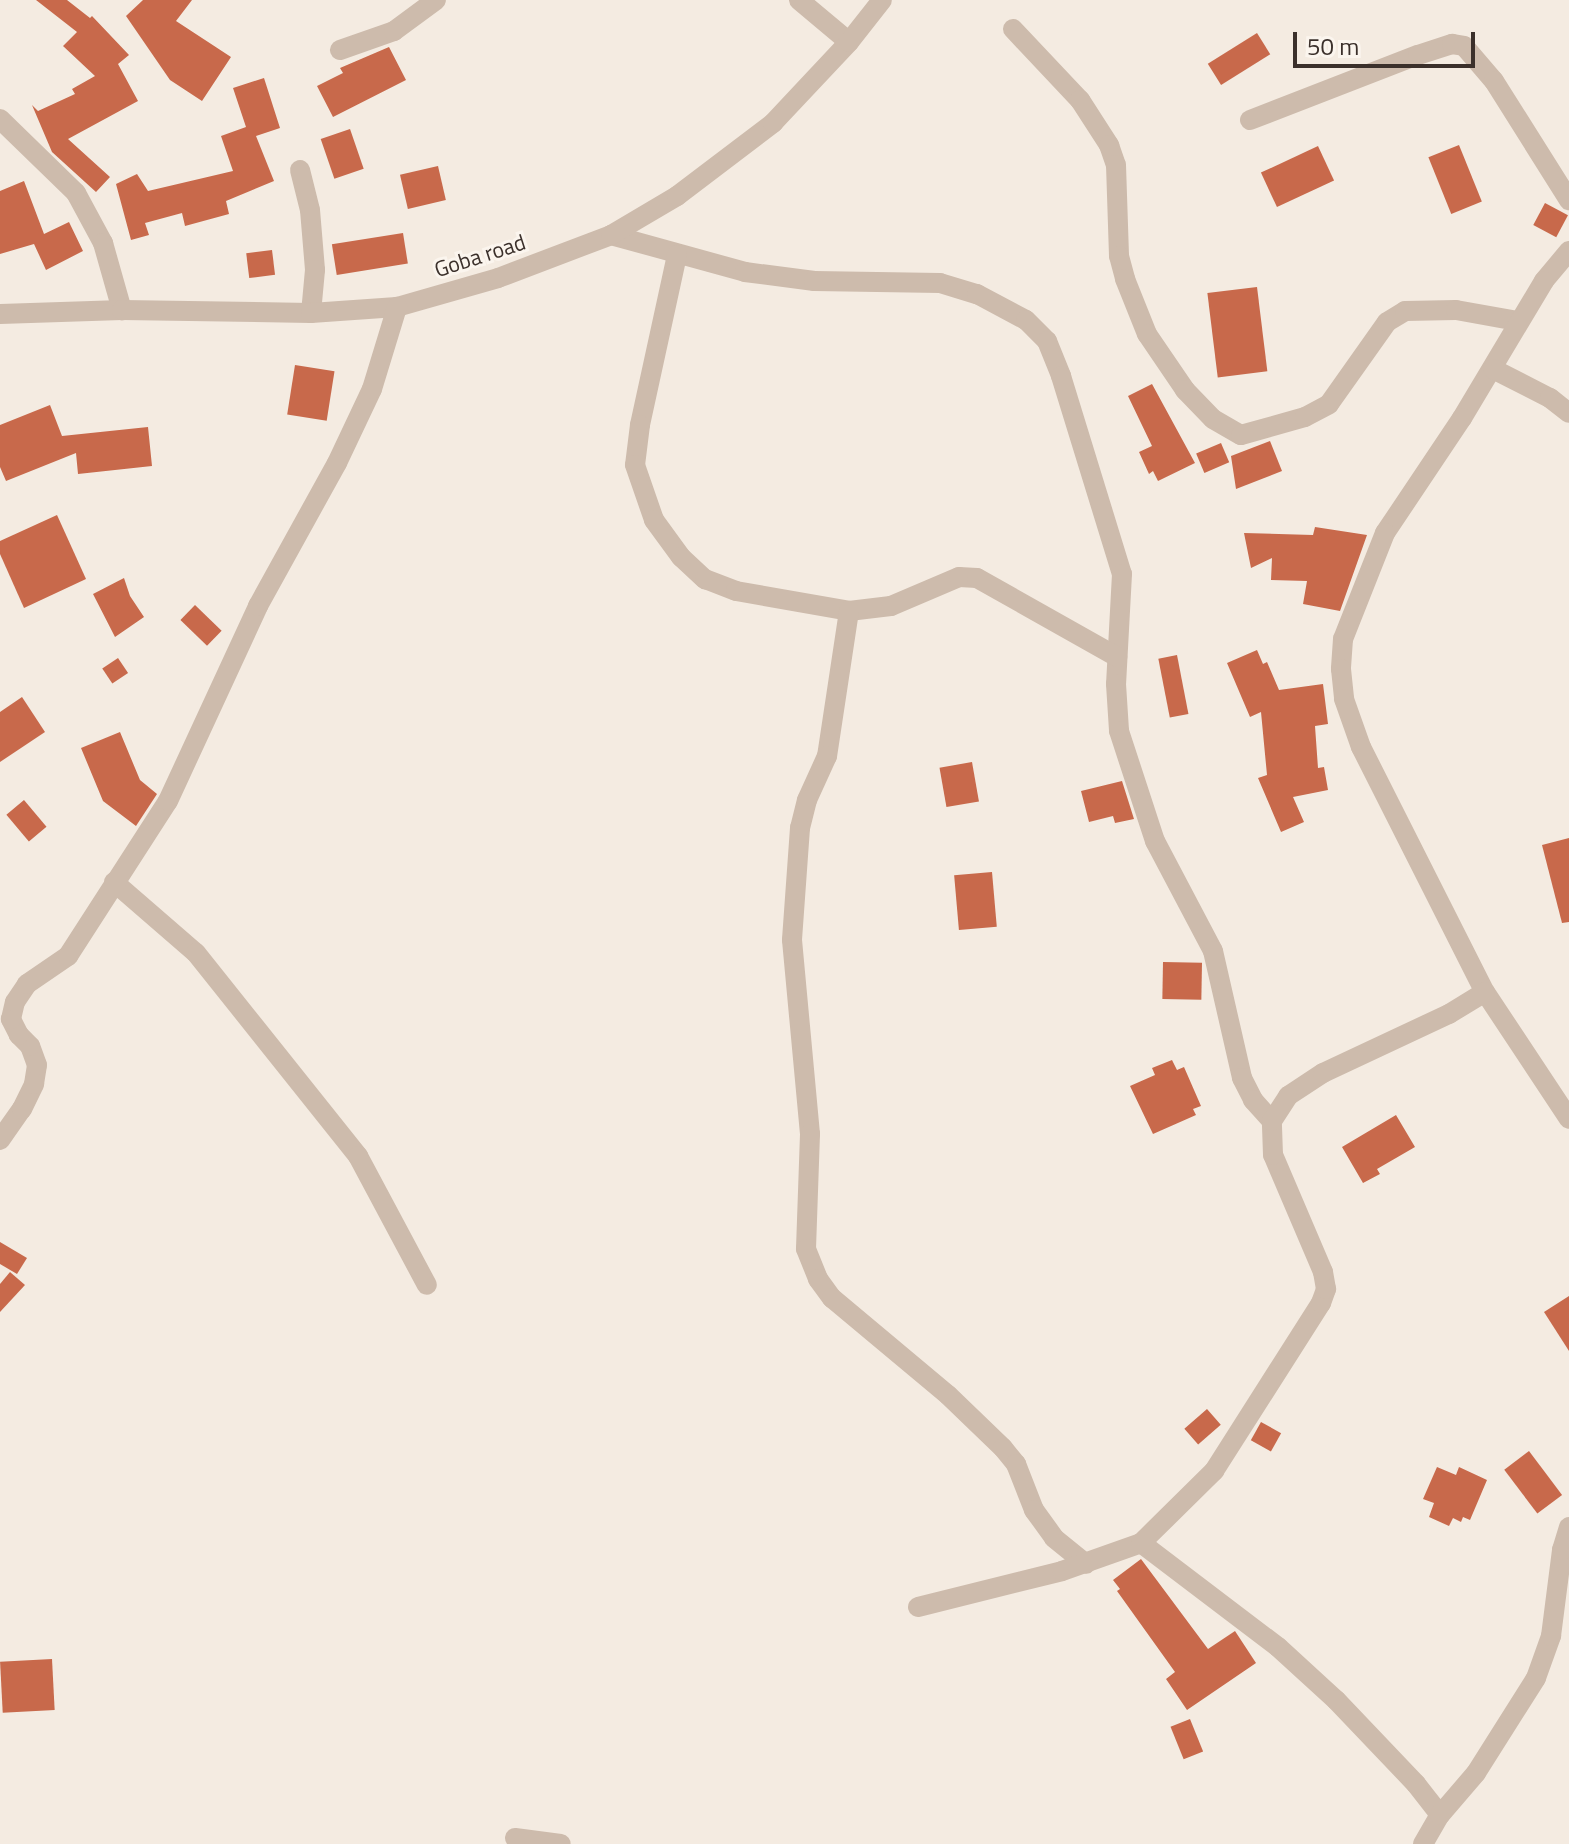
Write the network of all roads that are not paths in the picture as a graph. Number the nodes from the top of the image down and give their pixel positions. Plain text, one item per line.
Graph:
1 (436, 0) edge
2 (799, 0) edge
3 (882, 0) edge
4 (1013, 29) dead end
5 (849, 42) junction
6 (340, 50) dead end
7 (0, 119) edge
8 (1250, 120) dead end
9 (300, 170) dead end
10 (1569, 200) edge
11 (611, 235) junction
12 (1569, 251) edge
13 (677, 255) junction
14 (397, 307) junction
15 (122, 310) junction
16 (311, 313) junction
17 (0, 314) edge
18 (1518, 321) junction
19 (1493, 369) junction
20 (1569, 413) edge
21 (849, 611) junction
22 (1117, 657) junction
23 (114, 882) junction
24 (1485, 992) junction
25 (1569, 1119) edge
26 (1272, 1121) junction
27 (0, 1140) edge
28 (427, 1285) dead end
29 (1569, 1527) edge
30 (1141, 1543) junction
31 (1086, 1564) junction
32 (918, 1607) dead end
33 (1440, 1815) junction
34 (515, 1838) dead end
35 (561, 1844) edge
36 (1423, 1844) edge

1 - 6 street
2 - 5 street
3 - 5 street, Goba road
4 - 18 street
5 - 11 street, Goba road
7 - 15 street
8 - 10 street
9 - 16 street
11 - 13 street
11 - 14 street, Goba road
12 - 18 street
13 - 21 street
13 - 22 street
14 - 16 street, Goba road
14 - 23 street
15 - 16 street, Goba road
15 - 17 street, Goba road
18 - 19 street
19 - 20 street
19 - 24 street
21 - 22 street
21 - 31 street
22 - 26 street
23 - 27 street
23 - 28 street
24 - 25 street
24 - 26 street
26 - 30 street
29 - 33 street
30 - 31 street
30 - 33 street
31 - 32 street
33 - 36 street
34 - 35 street

